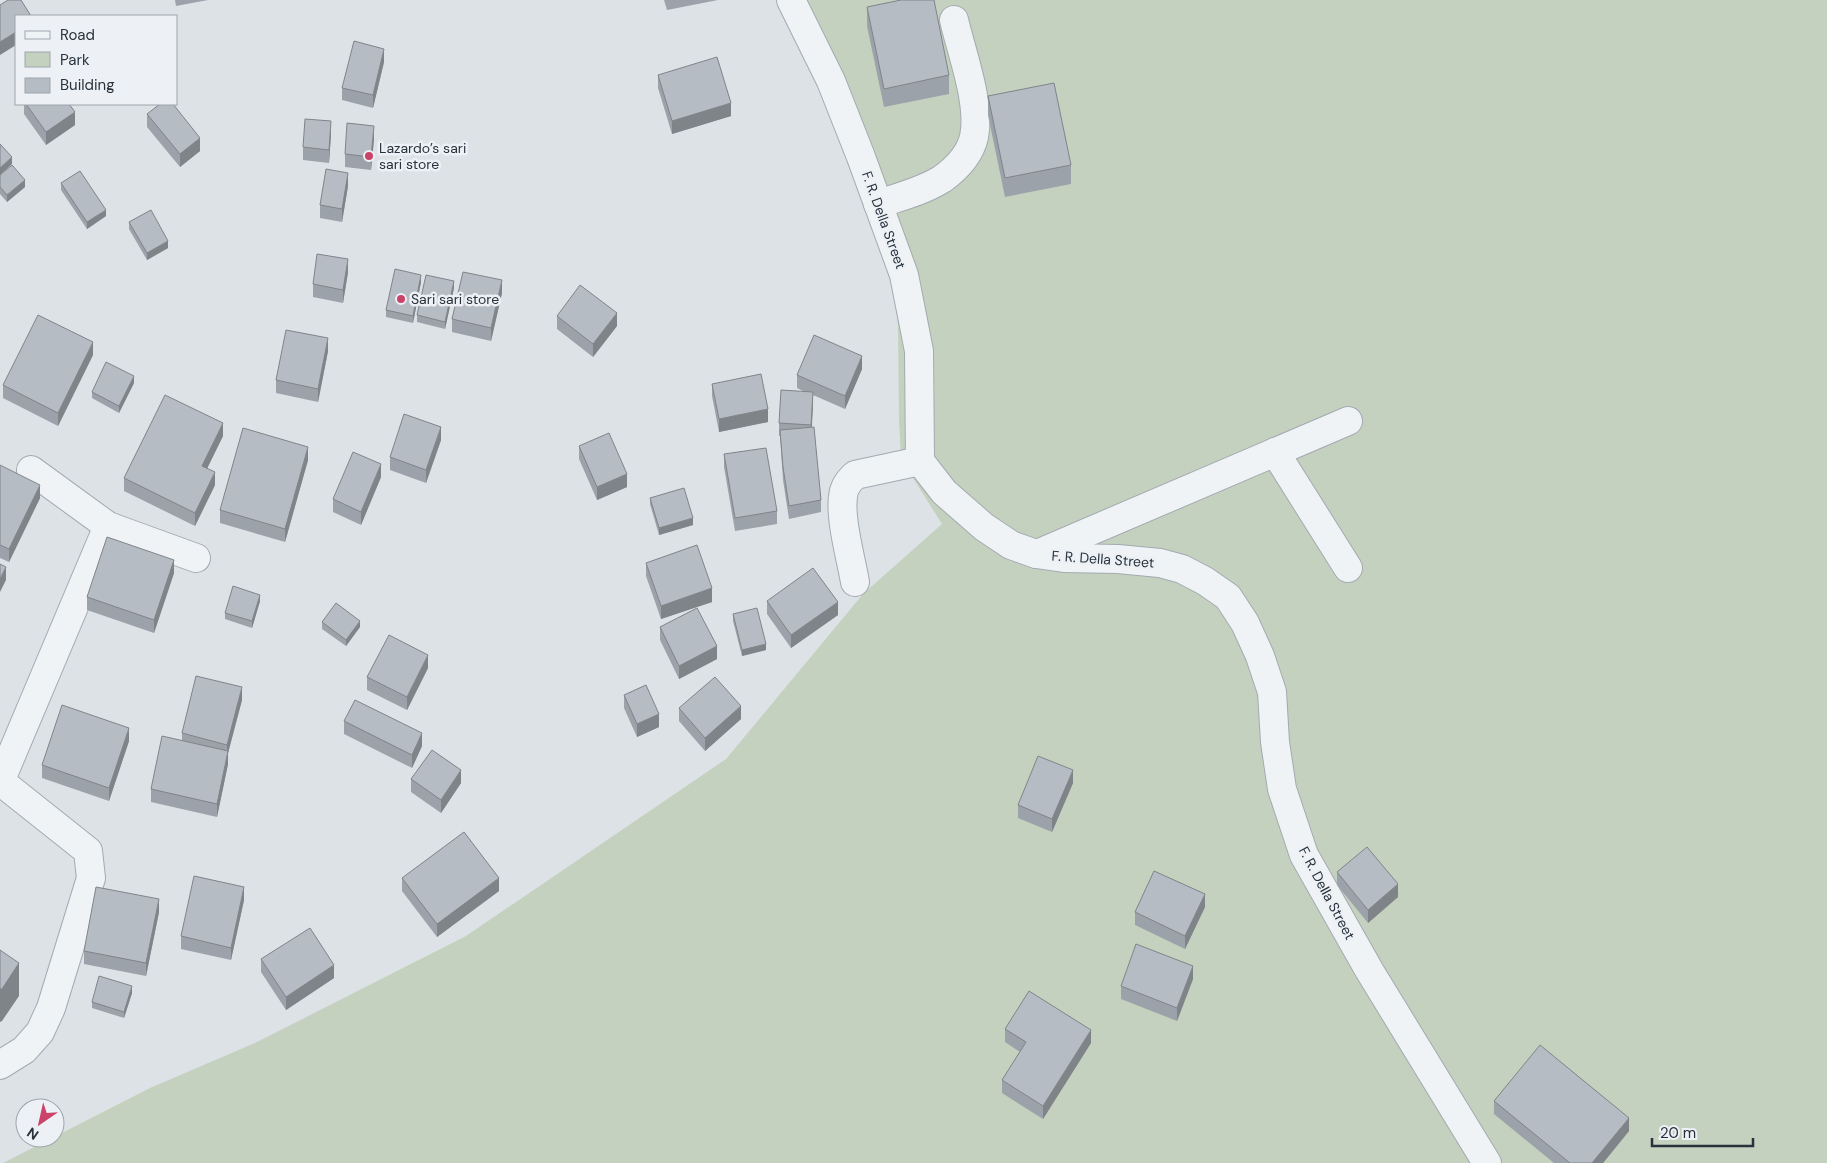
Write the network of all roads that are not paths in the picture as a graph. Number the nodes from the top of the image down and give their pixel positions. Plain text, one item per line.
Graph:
1 (790, 0) edge
2 (954, 20) dead end
3 (878, 204) junction
4 (1348, 421) dead end
5 (1275, 452) junction
6 (920, 460) junction
7 (31, 470) dead end
8 (108, 526) junction
9 (1036, 554) junction
10 (196, 558) dead end
11 (1348, 568) dead end
12 (855, 582) dead end
13 (0, 781) edge
14 (0, 1065) edge
15 (1487, 1163) edge

1 - 3 street, F. R. Della Street
2 - 3 street
3 - 6 street, F. R. Della Street
4 - 5 street
5 - 9 street
5 - 11 street
6 - 9 street, F. R. Della Street
6 - 12 street
7 - 8 street
8 - 10 street
8 - 13 street
9 - 15 street, F. R. Della Street
13 - 14 street

